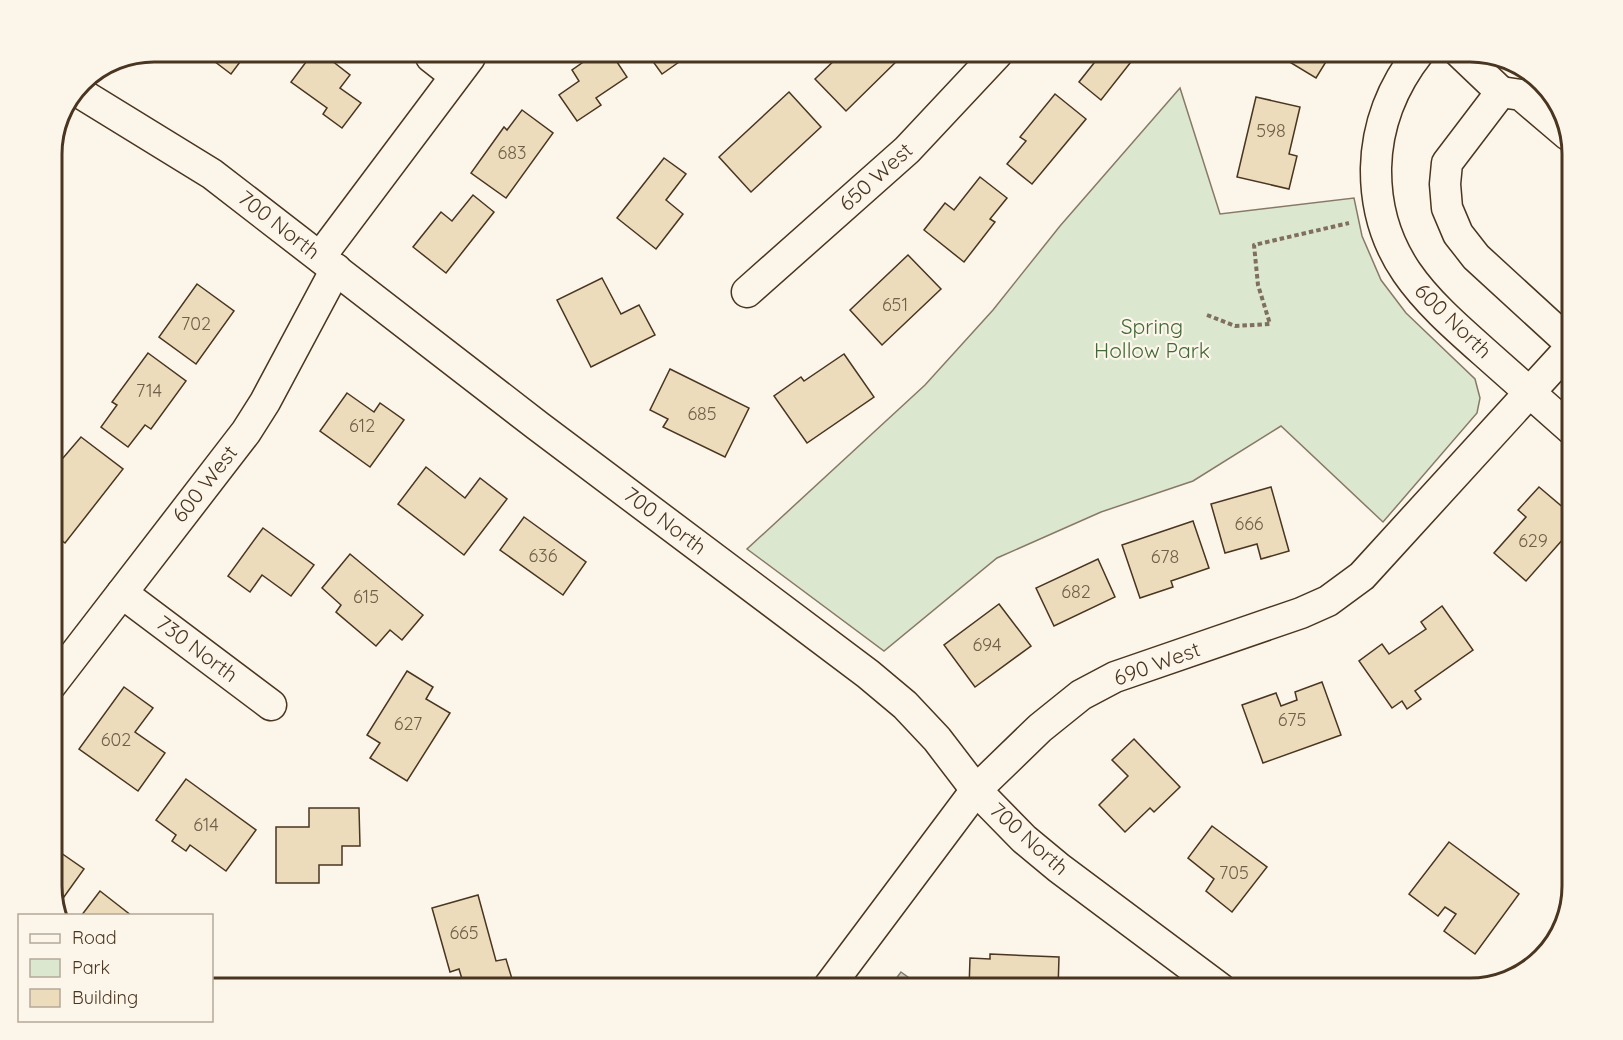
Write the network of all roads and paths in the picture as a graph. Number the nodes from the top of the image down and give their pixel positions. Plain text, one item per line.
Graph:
1 (990, 62) edge
2 (1413, 62) edge
3 (1470, 62) edge
4 (462, 66) edge
5 (1501, 92) junction
6 (83, 94) edge
7 (1557, 126) edge
8 (1349, 223) dead end
9 (328, 263) junction
10 (747, 292) dead end
11 (1207, 315) dead end
12 (1562, 337) edge
13 (1562, 357) edge
14 (1529, 392) junction
15 (1562, 421) edge
16 (122, 593) junction
17 (62, 671) edge
18 (272, 705) dead end
19 (976, 790) junction
20 (835, 978) edge
21 (1206, 978) edge

1 - 10 street, 650 West
2 - 14 street, 600 North
3 - 5 street
4 - 9 street, 600 West
5 - 7 street
5 - 12 street
6 - 9 street, 700 North
8 - 11 path
9 - 16 street, 600 West
9 - 19 street, 700 North
13 - 14 street, 690 West
14 - 15 street, 600 North
14 - 19 street, 690 West
16 - 17 street, 600 West
16 - 18 street, 730 North
19 - 20 street, 690 West
19 - 21 street, 700 North

